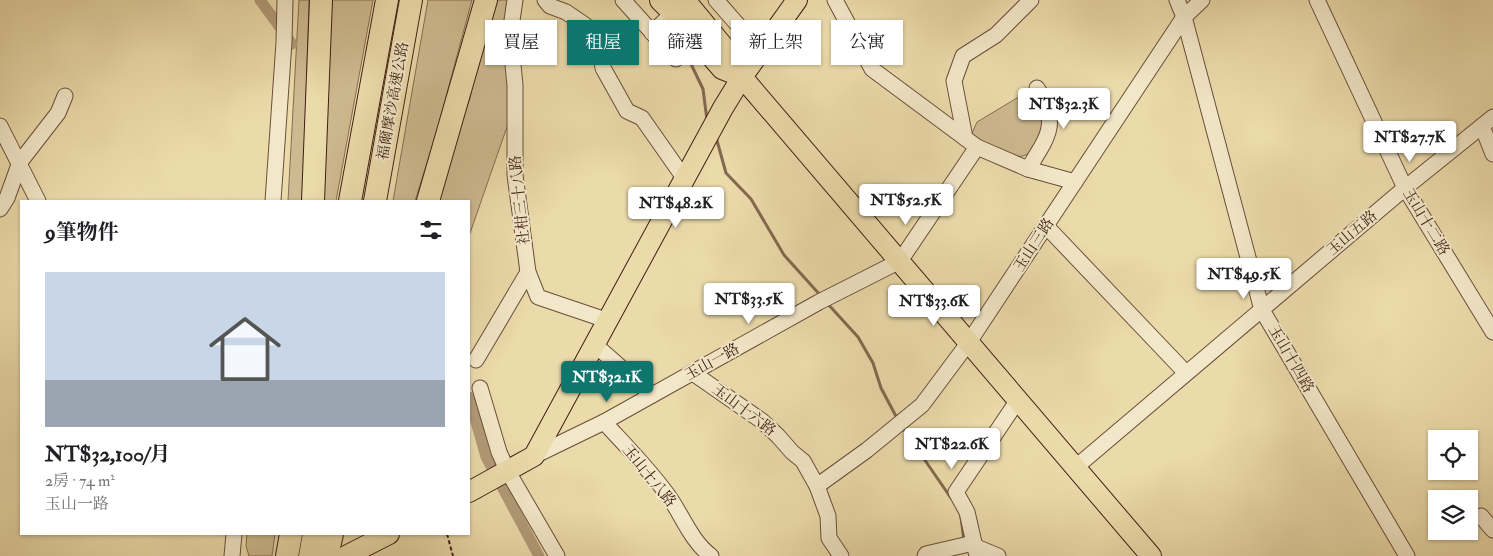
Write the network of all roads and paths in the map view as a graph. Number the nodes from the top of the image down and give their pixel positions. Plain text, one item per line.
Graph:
1 (285, 0) edge
2 (321, 0) edge
3 (387, 0) edge
4 (411, 0) edge
5 (515, 0) edge
6 (545, 0) edge
7 (623, 0) edge
8 (716, 0) edge
9 (797, 0) edge
10 (835, 0) edge
11 (1031, 0) edge
12 (1177, 0) edge
13 (1202, 0) edge
14 (1317, 0) edge
15 (486, 2) edge
16 (670, 4) edge
17 (1184, 17) junction
18 (660, 20) edge
19 (687, 20) edge
20 (736, 20) edge
21 (782, 20) edge
22 (649, 29) edge
23 (715, 65) edge
24 (720, 65) edge
25 (750, 65) edge
26 (742, 77) junction
27 (1037, 88) dead end
28 (65, 96) dead end
29 (716, 122) junction
30 (1488, 122) edge
31 (0, 126) edge
32 (971, 142) junction
33 (1493, 154) edge
34 (20, 162) junction
35 (1028, 169) junction
36 (684, 178) junction
37 (1075, 182) junction
38 (1405, 188) junction
39 (38, 200) edge
40 (273, 200) edge
41 (313, 200) edge
42 (350, 200) edge
43 (374, 200) edge
44 (428, 200) edge
45 (0, 209) edge
46 (1046, 226) junction
47 (900, 261) junction
48 (528, 272) junction
49 (1262, 310) junction
50 (606, 320) junction
51 (1493, 332) edge
52 (970, 342) junction
53 (594, 344) junction
54 (476, 360) dead end
55 (693, 373) junction
56 (1186, 373) junction
57 (480, 388) dead end
58 (652, 395) junction
59 (1018, 400) junction
60 (604, 422) junction
61 (534, 456) junction
62 (1076, 467) junction
63 (507, 470) junction
64 (817, 486) junction
65 (470, 491) edge
66 (1480, 516) dead end
67 (1493, 530) edge
68 (234, 535) edge
69 (314, 535) edge
70 (332, 535) edge
71 (386, 535) edge
72 (447, 535) edge
73 (970, 548) edge
74 (357, 553) edge
75 (232, 556) edge
76 (310, 556) edge
77 (327, 556) edge
78 (453, 556) edge
79 (558, 556) edge
80 (711, 556) edge
81 (841, 556) edge
82 (925, 556) edge
83 (998, 556) edge
84 (1151, 556) edge
85 (1407, 556) edge

1 - 40 street
2 - 41 highway
3 - 42 highway, 福爾摩沙高速公路
4 - 43 highway, 福爾摩沙高速公路
5 - 48 street, 社柑三十八路
6 - 36 street
7 - 22 street
8 - 20 street
9 - 21 main road
10 - 32 street
11 - 32 street
12 - 17 street, 玉山十四路
13 - 17 street, 玉山三路
14 - 38 street, 玉山十二路
15 - 44 highway
16 - 18 street
16 - 19 main road
17 - 37 street, 玉山三路
17 - 49 street, 玉山十四路
23 - 29 main road
24 - 26 main road
25 - 26 main road
26 - 29 main road
26 - 47 main road
27 - 35 street
28 - 34 street
29 - 36 main road
30 - 33 street
30 - 38 street, 玉山五路
31 - 34 street
32 - 35 street
32 - 47 street, 玉山一路
34 - 39 street
34 - 45 street
35 - 37 street
36 - 50 main road
37 - 46 street, 玉山三路
38 - 49 street, 玉山五路
38 - 51 street, 玉山十二路
46 - 52 street, 玉山三路
46 - 56 street
47 - 52 main road
47 - 55 street, 玉山一路
48 - 50 street, 社柑三十八路
48 - 54 street
49 - 56 street, 玉山五路
49 - 85 street, 玉山十四路
50 - 53 main road
52 - 59 main road
52 - 64 street, 玉山三路
53 - 58 street
53 - 61 main road
55 - 58 street, 玉山一路
55 - 64 street, 玉山十六路
56 - 62 street, 玉山五路
57 - 63 street
58 - 60 street, 玉山一路
59 - 62 main road
59 - 73 street
60 - 61 street, 玉山一路
60 - 80 street, 玉山十八路
61 - 63 main road
62 - 84 main road
63 - 65 main road
63 - 79 street
64 - 81 street, 玉山十六路
66 - 67 street
68 - 75 street
69 - 76 highway
70 - 77 highway
71 - 74 main road
72 - 78 path
73 - 82 street
73 - 83 street

